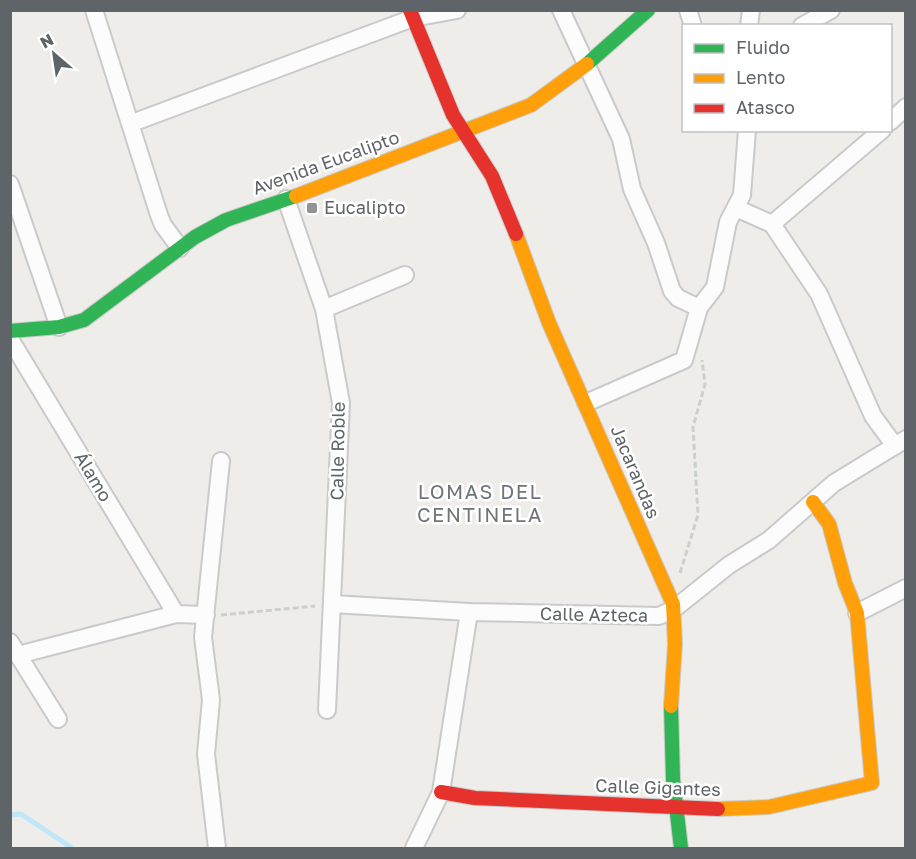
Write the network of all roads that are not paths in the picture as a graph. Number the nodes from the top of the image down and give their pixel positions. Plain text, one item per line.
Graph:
1 (93, 10) edge
2 (457, 10) edge
3 (561, 10) edge
4 (648, 10) edge
5 (831, 10) edge
6 (412, 14) edge
7 (806, 24) edge
8 (585, 66) junction
9 (906, 107) edge
10 (892, 121) edge
11 (132, 123) junction
12 (465, 131) junction
13 (747, 132) edge
14 (880, 132) edge
15 (10, 184) edge
16 (286, 199) junction
17 (736, 208) junction
18 (772, 224) junction
19 (180, 248) junction
20 (405, 275) dead end
21 (699, 308) junction
22 (324, 309) junction
23 (59, 327) junction
24 (10, 331) edge
25 (10, 339) edge
26 (586, 403) junction
27 (900, 442) edge
28 (221, 462) dead end
29 (813, 502) junction
30 (906, 588) edge
31 (332, 604) junction
32 (674, 609) junction
33 (469, 612) junction
34 (857, 613) junction
35 (176, 614) junction
36 (206, 615) junction
37 (14, 649) edge
38 (327, 710) dead end
39 (57, 719) dead end
40 (441, 792) junction
41 (675, 809) junction
42 (217, 849) edge
43 (414, 849) edge
44 (681, 849) edge

1 - 11 street
2 - 6 street
3 - 8 street
4 - 8 street, Avenida Eucalipto
5 - 7 street
6 - 11 street
6 - 12 street, Jacarandas
8 - 12 street, Avenida Eucalipto
8 - 21 street
9 - 10 street
11 - 19 street
12 - 16 street, Avenida Eucalipto
12 - 26 street, Jacarandas
13 - 17 street
14 - 18 street
15 - 23 street
16 - 19 street, Avenida Eucalipto
16 - 22 street, Calle Roble
17 - 18 street
17 - 21 street
18 - 27 street
19 - 23 street, Avenida Eucalipto
20 - 22 street
21 - 26 street
22 - 31 street, Calle Roble
23 - 24 street, Avenida Eucalipto
25 - 35 street, Álamo
26 - 32 street, Jacarandas
27 - 29 street, Calle Azteca
28 - 36 street
29 - 32 street, Calle Azteca
29 - 34 street
30 - 34 street
31 - 33 street, Calle Azteca
31 - 38 street, Calle Roble
32 - 33 street, Calle Azteca
32 - 41 street, Jacarandas
33 - 40 street
34 - 41 street, Calle Gigantes
35 - 36 street
35 - 37 street
36 - 42 street
37 - 39 street
40 - 41 street, Calle Gigantes
40 - 43 street
41 - 44 street, Jacarandas

